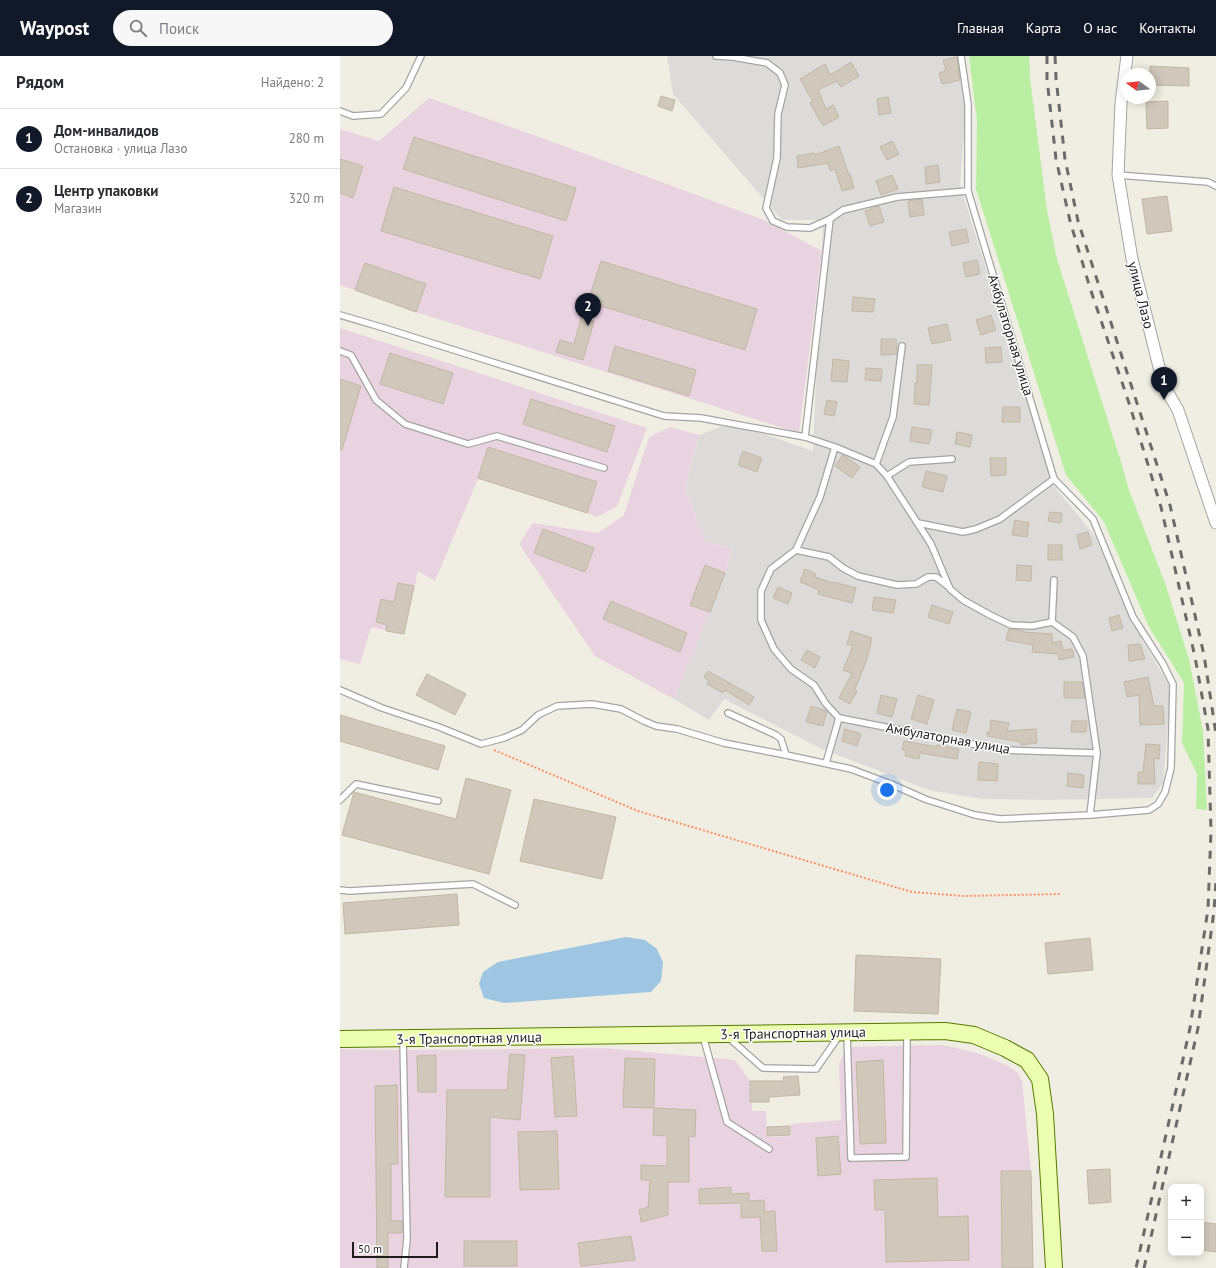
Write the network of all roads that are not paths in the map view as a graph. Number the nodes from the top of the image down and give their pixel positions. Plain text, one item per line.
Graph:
1 (421, 56) edge
2 (716, 56) edge
3 (720, 56) edge
4 (961, 56) edge
5 (1127, 56) edge
6 (340, 111) edge
7 (1118, 175) junction
8 (1216, 186) edge
9 (968, 191) junction
10 (830, 219) junction
11 (340, 315) edge
12 (902, 346) dead end
13 (340, 351) edge
14 (805, 437) junction
15 (835, 447) junction
16 (952, 459) dead end
17 (876, 464) junction
18 (604, 468) dead end
19 (888, 476) junction
20 (1054, 479) junction
21 (918, 523) junction
22 (1216, 523) edge
23 (796, 550) junction
24 (1054, 580) dead end
25 (950, 589) junction
26 (1052, 622) junction
27 (340, 690) edge
28 (728, 713) dead end
29 (839, 718) junction
30 (1097, 753) junction
31 (786, 755) junction
32 (826, 763) junction
33 (340, 800) edge
34 (438, 801) dead end
35 (1090, 815) junction
36 (340, 890) edge
37 (515, 905) dead end
38 (907, 1031) junction
39 (844, 1032) junction
40 (702, 1034) junction
41 (724, 1034) junction
42 (403, 1038) junction
43 (340, 1039) edge
44 (769, 1149) dead end
45 (404, 1268) edge
46 (1054, 1268) edge

1 - 6 lane
2 - 3 lane
3 - 10 lane
4 - 9 lane, Амбулаторная улица
5 - 7 street, улица Лазо
7 - 8 lane
7 - 22 street, улица Лазо
9 - 10 lane
9 - 20 lane, Амбулаторная улица
10 - 14 lane
11 - 14 lane
12 - 17 lane
13 - 18 lane
14 - 15 lane
15 - 17 lane
15 - 23 lane
16 - 19 lane
17 - 19 lane
19 - 21 lane
20 - 21 lane
20 - 35 lane, Амбулаторная улица
21 - 25 lane
23 - 25 lane
23 - 29 lane
24 - 26 lane
25 - 26 lane
26 - 30 lane
27 - 31 lane, Амбулаторная улица
28 - 31 lane
29 - 30 lane, Амбулаторная улица
29 - 32 lane
30 - 35 lane
31 - 32 lane, Амбулаторная улица
32 - 35 lane, Амбулаторная улица
33 - 34 lane
36 - 37 lane
38 - 39 street, 3-я Транспортная улица
38 - 39 lane
38 - 46 street, 3-я Транспортная улица
39 - 41 street, 3-я Транспортная улица
39 - 41 lane
40 - 41 street, 3-я Транспортная улица
40 - 42 street, 3-я Транспортная улица
40 - 44 lane
42 - 43 street, 3-я Транспортная улица
42 - 45 lane

